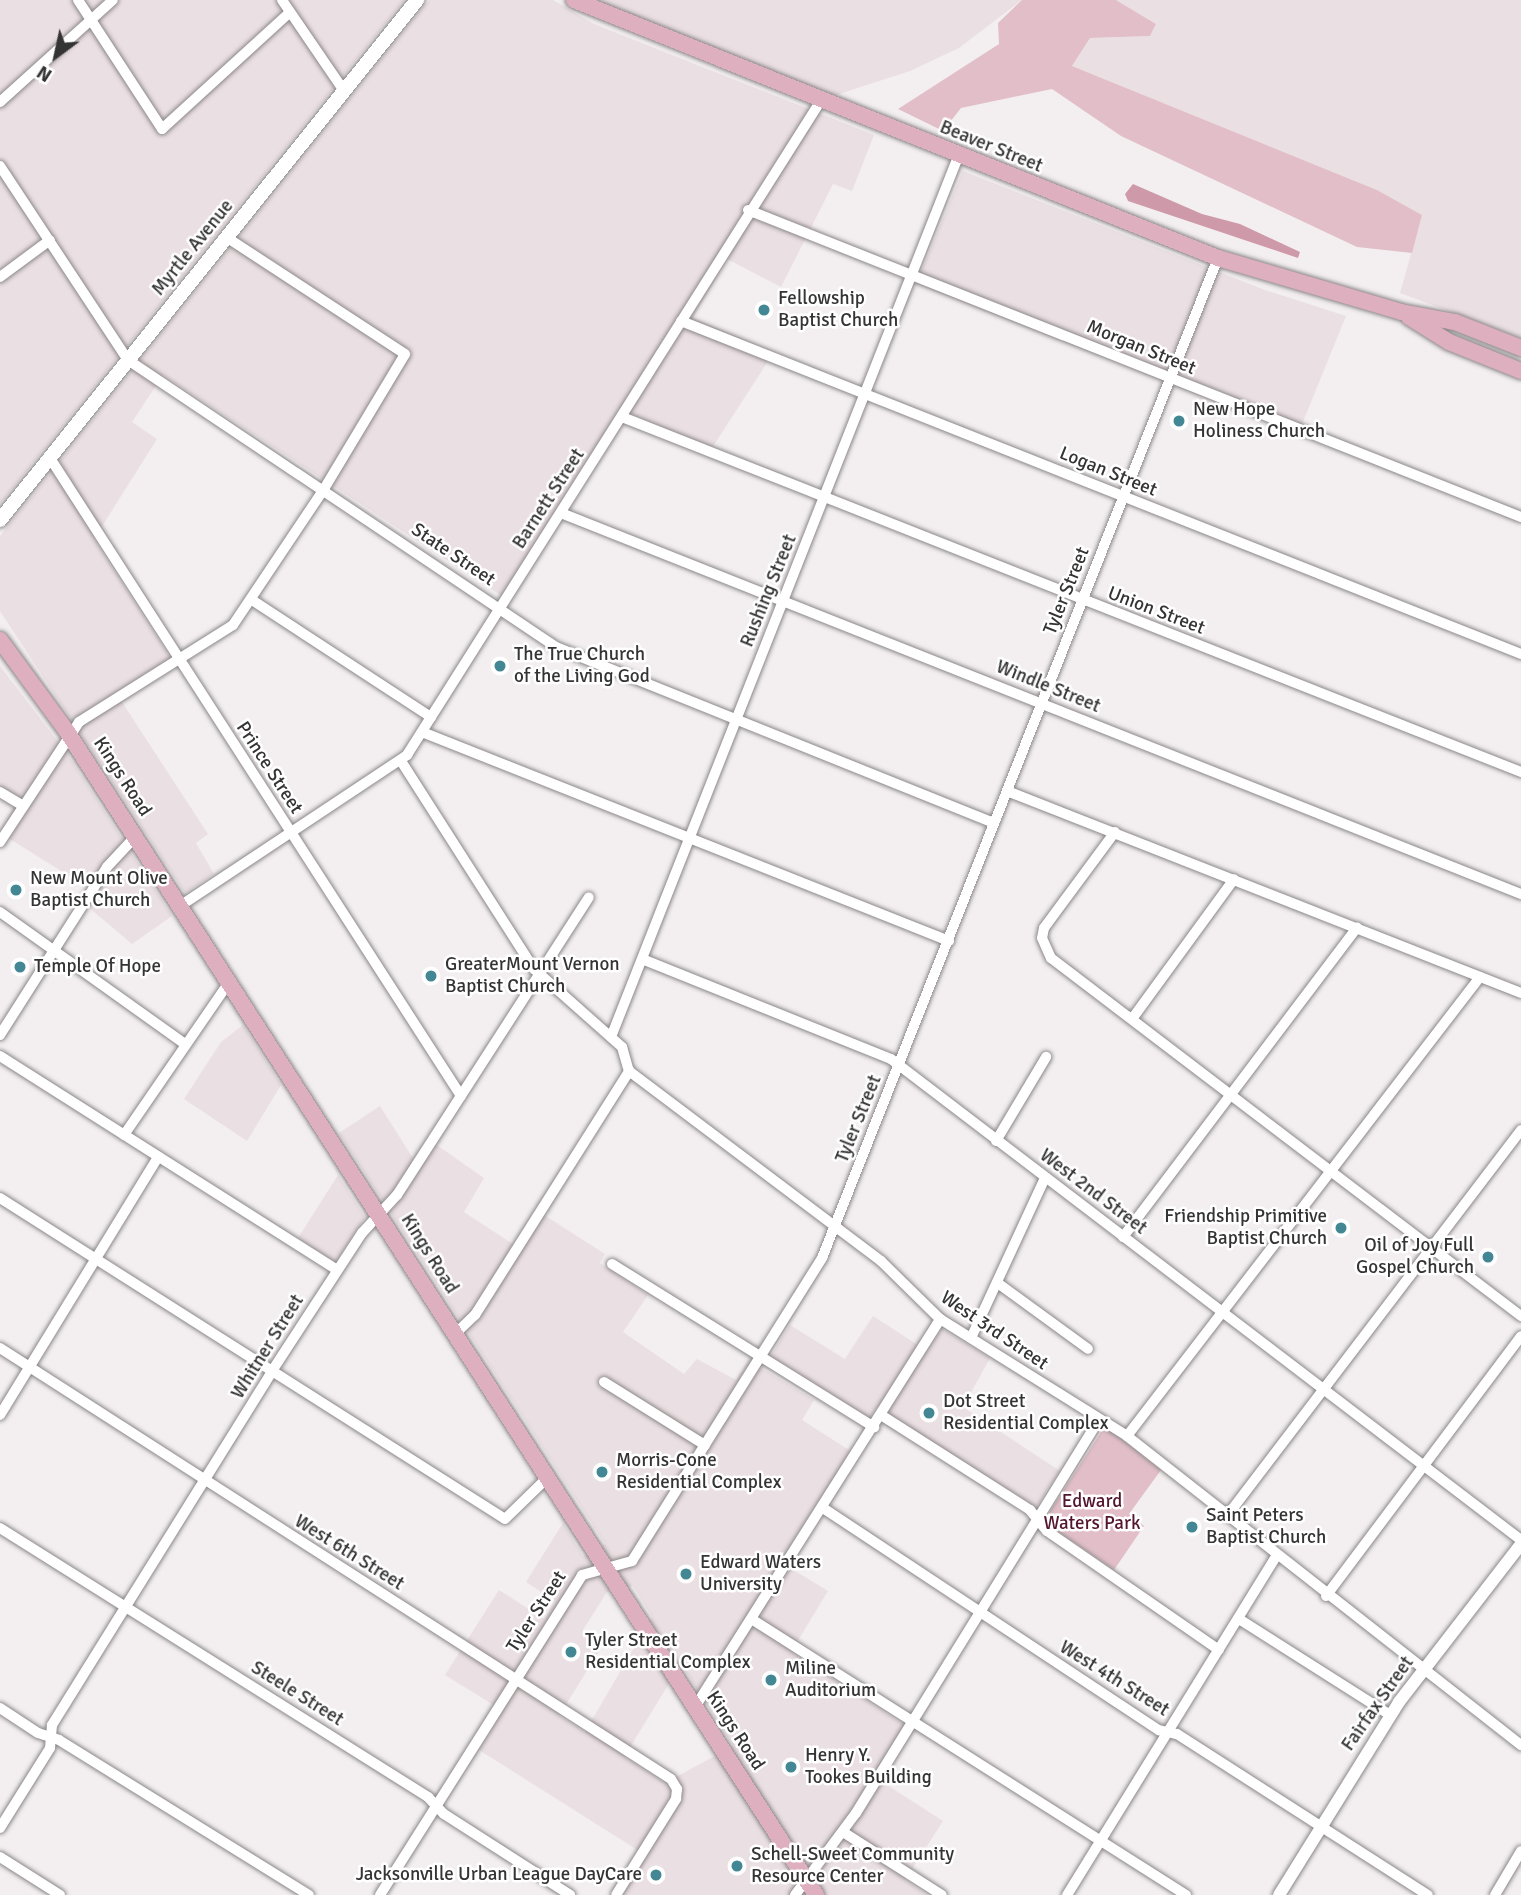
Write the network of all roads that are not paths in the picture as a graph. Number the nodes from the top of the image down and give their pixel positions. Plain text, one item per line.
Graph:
1 (78, 0) edge
2 (113, 0) edge
3 (282, 0) edge
4 (416, 0) edge
5 (574, 0) edge
6 (290, 12) junction
7 (91, 20) junction
8 (344, 91) junction
9 (0, 102) edge
10 (820, 102) junction
11 (958, 157) junction
12 (0, 166) edge
13 (748, 210) junction
14 (226, 237) junction
15 (50, 240) junction
16 (1218, 258) junction
17 (914, 276) junction
18 (0, 277) edge
19 (1401, 312) junction
20 (681, 321) junction
21 (1521, 348) edge
22 (128, 360) junction
23 (1521, 371) edge
24 (1171, 378) junction
25 (866, 394) junction
26 (622, 417) junction
27 (50, 458) junction
28 (324, 489) junction
29 (1123, 497) junction
30 (824, 498) junction
31 (561, 513) junction
32 (1521, 517) edge
33 (0, 520) edge
34 (252, 600) junction
35 (784, 601) junction
36 (1082, 601) junction
37 (500, 608) junction
38 (0, 640) edge
39 (1521, 654) edge
40 (179, 661) junction
41 (1041, 703) junction
42 (431, 717) junction
43 (736, 721) junction
44 (422, 732) junction
45 (68, 733) junction
46 (401, 761) junction
47 (1521, 772) edge
48 (1007, 791) junction
49 (0, 792) edge
50 (23, 806) junction
51 (994, 823) junction
52 (1115, 832) junction
53 (290, 833) junction
54 (135, 837) junction
55 (689, 839) junction
56 (0, 842) edge
57 (1234, 879) junction
58 (1521, 894) edge
59 (589, 897) dead end
60 (180, 906) junction
61 (0, 912) edge
62 (1356, 928) junction
63 (949, 941) junction
64 (55, 947) junction
65 (642, 959) junction
66 (538, 975) junction
67 (1480, 976) junction
68 (229, 982) junction
69 (1521, 993) edge
70 (1132, 1019) junction
71 (0, 1035) edge
72 (611, 1037) junction
73 (185, 1044) junction
74 (0, 1056) edge
75 (1046, 1057) dead end
76 (899, 1067) junction
77 (629, 1071) junction
78 (1230, 1094) junction
79 (461, 1096) junction
80 (1521, 1130) edge
81 (124, 1135) junction
82 (996, 1140) junction
83 (158, 1157) junction
84 (1331, 1171) junction
85 (1045, 1178) junction
86 (0, 1198) edge
87 (379, 1215) junction
88 (835, 1226) junction
89 (1123, 1237) junction
90 (1431, 1247) junction
91 (95, 1259) junction
92 (612, 1264) dead end
93 (337, 1270) junction
94 (999, 1283) junction
95 (1224, 1314) junction
96 (1521, 1316) edge
97 (940, 1319) junction
98 (455, 1334) junction
99 (1521, 1336) edge
100 (971, 1338) junction
101 (0, 1348) edge
102 (1088, 1349) dead end
103 (760, 1358) junction
104 (30, 1367) junction
105 (272, 1371) junction
106 (604, 1382) dead end
107 (1324, 1389) junction
108 (0, 1415) edge
109 (881, 1415) junction
110 (1099, 1420) junction
111 (874, 1427) junction
112 (1127, 1436) junction
113 (705, 1445) junction
114 (1423, 1465) junction
115 (548, 1477) junction
116 (204, 1481) junction
117 (823, 1508) junction
118 (1227, 1516) junction
119 (1038, 1520) junction
120 (0, 1528) edge
121 (1521, 1542) edge
122 (1276, 1558) junction
123 (606, 1568) junction
124 (1326, 1596) junction
125 (124, 1607) junction
126 (980, 1612) junction
127 (1239, 1619) junction
128 (753, 1620) junction
129 (1219, 1650) junction
130 (1424, 1671) junction
131 (515, 1679) junction
132 (695, 1707) junction
133 (0, 1708) edge
134 (1390, 1715) junction
135 (913, 1722) junction
136 (1168, 1732) junction
137 (50, 1737) junction
138 (1521, 1745) edge
139 (436, 1805) junction
140 (1322, 1826) junction
141 (0, 1828) edge
142 (843, 1832) junction
143 (1100, 1842) junction
144 (1521, 1851) edge
145 (0, 1857) edge
146 (807, 1881) junction
147 (61, 1895) edge
148 (309, 1895) edge
149 (380, 1895) edge
150 (570, 1895) edge
151 (616, 1895) edge
152 (795, 1895) edge
153 (816, 1895) edge
154 (942, 1895) edge
155 (1067, 1895) edge
156 (1185, 1895) edge
157 (1279, 1895) edge
158 (1428, 1895) edge
159 (1495, 1895) edge

1 - 7 street
2 - 7 street
3 - 6 street
4 - 8 main road, Myrtle Avenue
5 - 10 main road, Beaver Street
6 - 7 street
6 - 8 street
7 - 9 street
8 - 14 main road, Myrtle Avenue
10 - 11 main road, Beaver Street
10 - 13 street, Barnett Street
11 - 16 main road, Beaver Street
11 - 17 street, Rushing Street
12 - 15 street, State Street
13 - 17 street, Morgan Street
13 - 20 street, Barnett Street
14 - 22 main road, Myrtle Avenue
14 - 28 street
15 - 18 street
15 - 22 street, State Street
16 - 19 main road, Beaver Street
16 - 24 street, Tyler Street
17 - 24 street, Morgan Street
17 - 25 street, Rushing Street
19 - 21 main road, Beaver Street
19 - 23 main road, Beaver Street
20 - 25 street, Logan Street
20 - 26 street, Barnett Street
22 - 27 main road, Myrtle Avenue
22 - 28 street, State Street
24 - 29 street, Tyler Street
24 - 32 street, Morgan Street
25 - 29 street, Logan Street
25 - 30 street, Rushing Street
26 - 30 street, Union Street
26 - 31 street, Barnett Street
27 - 33 main road, Myrtle Avenue
27 - 40 street, Prince Street
28 - 34 street
28 - 37 street, State Street
29 - 36 street, Tyler Street
29 - 39 street, Logan Street
30 - 35 street, Rushing Street
30 - 36 street, Union Street
31 - 35 street, Windle Street
31 - 37 street, Barnett Street
34 - 40 street
34 - 42 street
35 - 41 street, Windle Street
35 - 43 street, Rushing Street
36 - 41 street, Tyler Street
36 - 47 street, Union Street
37 - 42 street, Barnett Street
37 - 43 street, State Street
38 - 45 main road, Kings Road
40 - 45 street
40 - 53 street, Prince Street
41 - 48 street, Tyler Street
41 - 58 street, Windle Street
42 - 44 street, Barnett Street
43 - 51 street, State Street
43 - 55 street, Rushing Street
44 - 46 street, Barnett Street
44 - 55 street
45 - 50 street
45 - 54 main road, Kings Road
46 - 53 street, Barnett Street
46 - 66 street
48 - 51 street, Tyler Street
48 - 52 street
49 - 50 street
50 - 56 street
51 - 63 street, Tyler Street
52 - 57 street
52 - 70 street
53 - 60 street, Barnett Street
53 - 79 street, Prince Street
54 - 60 main road, Kings Road
54 - 64 street
55 - 63 street
55 - 65 street, Rushing Street
57 - 62 street
57 - 70 street
59 - 66 street, Whitner Street
60 - 68 main road, Kings Road
61 - 64 street
62 - 67 street
62 - 78 street
63 - 76 street, Tyler Street
64 - 71 street
64 - 73 street
65 - 72 street, Rushing Street
65 - 76 street, West 2nd Street
66 - 72 street, West 3rd Street
66 - 79 street, Whitner Street
67 - 69 street
67 - 84 street
68 - 73 street
68 - 87 main road, Kings Road
70 - 78 street
72 - 77 street, West 3rd Street
73 - 81 street
74 - 81 street
75 - 82 street
76 - 82 street, West 2nd Street
76 - 88 street, Tyler Street
77 - 88 street, West 3rd Street
77 - 98 street
78 - 84 street
78 - 89 street
79 - 87 street, Whitner Street
80 - 90 street
81 - 83 street
82 - 85 street, West 2nd Street
83 - 91 street
83 - 93 street
84 - 90 street
84 - 95 street
85 - 89 street, West 2nd Street
85 - 94 street
86 - 91 street
87 - 93 street, Whitner Street
87 - 98 main road, Kings Road
88 - 97 street, West 3rd Street
88 - 103 street, Tyler Street
89 - 95 street, West 2nd Street
90 - 96 street
90 - 107 street
91 - 104 street
91 - 105 street
92 - 103 street
93 - 105 street, Whitner Street
94 - 100 street
94 - 102 street
95 - 107 street, West 2nd Street
95 - 112 street
97 - 100 street, West 3rd Street
97 - 109 street
98 - 115 main road, Kings Road
99 - 114 street
100 - 110 street, West 3rd Street
101 - 104 street, West 6th Street
103 - 111 street
103 - 113 street, Tyler Street
104 - 108 street
104 - 116 street, West 6th Street
105 - 115 street
105 - 116 street, Whitner Street
106 - 113 street
107 - 114 street, West 2nd Street
107 - 118 street
109 - 111 street
109 - 119 street
110 - 112 street, West 3rd Street
110 - 119 street
111 - 117 street
112 - 118 street, West 3rd Street
113 - 123 street, Tyler Street
114 - 121 street, West 2nd Street
114 - 124 street
115 - 123 main road, Kings Road
116 - 125 street, Whitner Street
116 - 131 street, West 6th Street
117 - 126 street, West 4th Street
117 - 128 street
118 - 122 street, West 3rd Street
119 - 126 street
119 - 129 street
120 - 125 street, Steele Street
121 - 130 street, Fairfax Street
122 - 124 street, West 3rd Street
122 - 127 street
123 - 131 street, Tyler Street
123 - 132 main road, Kings Road
124 - 130 street, West 3rd Street
125 - 137 street, Whitner Street
125 - 139 street, Steele Street
126 - 135 street
126 - 136 street, West 4th Street
127 - 129 street
127 - 134 street
128 - 132 street
128 - 135 street
129 - 136 street
130 - 134 street, Fairfax Street
130 - 138 street, West 3rd Street
131 - 139 street, Tyler Street
131 - 151 street, West 6th Street
132 - 146 main road, Kings Road
133 - 137 street
134 - 140 street, Fairfax Street
135 - 142 street
135 - 143 street
136 - 140 street, West 4th Street
136 - 143 street
137 - 141 street, Whitner Street
137 - 148 street
139 - 149 street, Tyler Street
139 - 150 street, Steele Street
140 - 157 street, Fairfax Street
140 - 158 street, West 4th Street
142 - 146 street
142 - 154 street
143 - 155 street
143 - 156 street
144 - 159 street
145 - 147 street
146 - 152 street
146 - 153 main road, Kings Road

